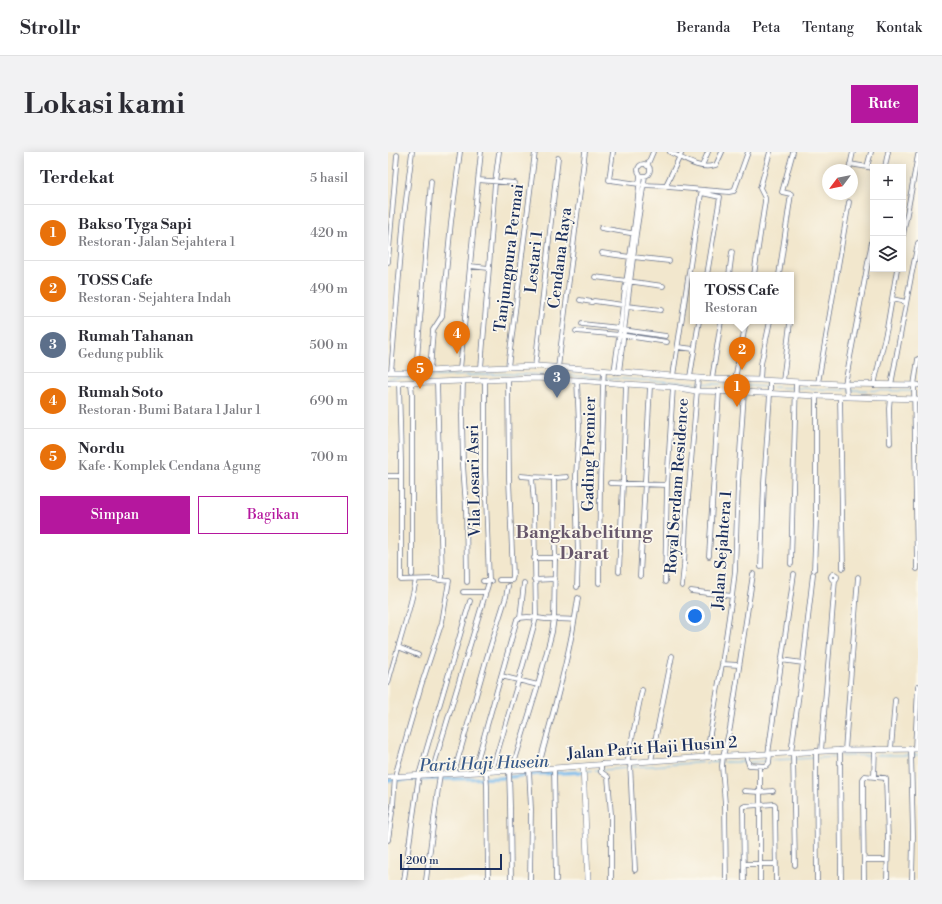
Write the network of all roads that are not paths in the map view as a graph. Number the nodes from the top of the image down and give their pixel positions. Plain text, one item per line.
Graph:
1 (412, 152) edge
2 (460, 152) edge
3 (481, 152) edge
4 (499, 152) edge
5 (535, 152) edge
6 (585, 152) edge
7 (613, 152) edge
8 (652, 152) edge
9 (670, 152) edge
10 (682, 152) edge
11 (708, 152) edge
12 (722, 152) edge
13 (748, 152) edge
14 (770, 152) edge
15 (793, 152) edge
16 (853, 152) edge
17 (871, 152) edge
18 (888, 152) edge
19 (397, 155) dead end
20 (918, 155) edge
21 (680, 157) junction
22 (558, 159) dead end
23 (850, 164) edge
24 (886, 164) edge
25 (646, 165) junction
26 (858, 165) edge
27 (702, 166) junction
28 (867, 167) junction
29 (870, 168) edge
30 (642, 176) junction
31 (478, 180) junction
32 (431, 181) dead end
33 (495, 182) junction
34 (515, 183) dead end
35 (641, 184) junction
36 (667, 186) junction
37 (849, 202) dead end
38 (906, 219) edge
39 (601, 228) dead end
40 (634, 233) junction
41 (918, 243) edge
42 (732, 252) dead end
43 (602, 253) dead end
44 (632, 257) junction
45 (669, 261) dead end
46 (388, 262) edge
47 (470, 266) junction
48 (490, 268) junction
49 (870, 269) edge
50 (708, 272) edge
51 (729, 272) edge
52 (754, 272) edge
53 (779, 272) edge
54 (896, 272) edge
55 (595, 278) dead end
56 (628, 281) junction
57 (663, 286) dead end
58 (892, 299) junction
59 (580, 300) dead end
60 (906, 302) junction
61 (625, 306) junction
62 (661, 310) dead end
63 (582, 324) dead end
64 (698, 324) edge
65 (721, 324) edge
66 (745, 324) edge
67 (769, 324) edge
68 (790, 324) edge
69 (576, 331) dead end
70 (621, 331) junction
71 (666, 336) dead end
72 (667, 342) dead end
73 (678, 347) junction
74 (694, 349) junction
75 (918, 359) edge
76 (534, 366) junction
77 (508, 367) junction
78 (481, 368) junction
79 (558, 368) junction
80 (460, 369) junction
81 (389, 372) edge
82 (604, 372) junction
83 (616, 372) junction
84 (419, 373) junction
85 (430, 376) junction
86 (673, 376) junction
87 (690, 377) junction
88 (508, 379) junction
89 (698, 379) junction
90 (712, 379) junction
91 (735, 379) junction
92 (485, 380) junction
93 (577, 380) junction
94 (760, 380) junction
95 (421, 381) junction
96 (462, 381) junction
97 (399, 382) junction
98 (437, 382) junction
99 (603, 382) junction
100 (770, 382) junction
101 (783, 382) junction
102 (388, 383) edge
103 (411, 383) junction
104 (818, 383) junction
105 (626, 384) junction
106 (846, 385) junction
107 (874, 385) junction
108 (891, 385) junction
109 (650, 386) junction
110 (916, 386) edge
111 (673, 387) junction
112 (796, 388) junction
113 (696, 389) junction
114 (720, 391) junction
115 (770, 391) junction
116 (744, 392) junction
117 (847, 395) junction
118 (816, 396) junction
119 (840, 397) junction
120 (890, 397) junction
121 (916, 398) edge
122 (890, 443) dead end
123 (388, 476) edge
124 (400, 476) junction
125 (521, 476) dead end
126 (567, 476) dead end
127 (532, 477) junction
128 (554, 478) junction
129 (610, 483) dead end
130 (623, 483) junction
131 (645, 484) junction
132 (667, 485) junction
133 (709, 556) dead end
134 (578, 557) junction
135 (534, 558) junction
136 (555, 558) junction
137 (791, 564) dead end
138 (761, 567) dead end
139 (843, 568) dead end
140 (917, 569) dead end
141 (619, 572) dead end
142 (753, 574) dead end
143 (794, 574) dead end
144 (412, 575) dead end
145 (640, 576) dead end
146 (442, 577) dead end
147 (858, 577) dead end
148 (555, 579) junction
149 (416, 580) junction
150 (499, 580) dead end
151 (534, 580) junction
152 (834, 580) dead end
153 (483, 581) dead end
154 (467, 582) dead end
155 (490, 582) junction
156 (665, 582) dead end
157 (524, 583) dead end
158 (599, 583) dead end
159 (508, 586) dead end
160 (682, 586) dead end
161 (576, 587) dead end
162 (691, 590) dead end
163 (464, 592) dead end
164 (486, 592) junction
165 (732, 596) junction
166 (578, 598) dead end
167 (470, 601) dead end
168 (520, 618) junction
169 (536, 618) junction
170 (554, 618) junction
171 (574, 620) junction
172 (398, 647) junction
173 (418, 655) dead end
174 (672, 656) dead end
175 (781, 660) junction
176 (803, 663) junction
177 (722, 664) junction
178 (739, 665) junction
179 (501, 676) junction
180 (518, 680) junction
181 (388, 683) edge
182 (538, 684) junction
183 (918, 686) edge
184 (642, 690) dead end
185 (895, 700) dead end
186 (891, 749) junction
187 (842, 750) junction
188 (875, 750) junction
189 (913, 752) edge
190 (817, 754) junction
191 (792, 756) junction
192 (706, 757) junction
193 (769, 757) junction
194 (723, 758) junction
195 (747, 759) junction
196 (651, 761) junction
197 (601, 765) junction
198 (630, 765) junction
199 (760, 766) junction
200 (554, 768) junction
201 (538, 769) junction
202 (583, 770) junction
203 (474, 772) junction
204 (530, 772) junction
205 (454, 773) junction
206 (431, 774) junction
207 (510, 774) junction
208 (488, 775) junction
209 (388, 777) edge
210 (440, 777) junction
211 (874, 777) junction
212 (418, 779) junction
213 (395, 780) junction
214 (744, 791) dead end
215 (773, 791) dead end
216 (760, 792) junction
217 (760, 806) junction
218 (388, 840) edge
219 (864, 860) junction
220 (887, 860) junction
221 (744, 864) junction
222 (760, 864) junction
223 (776, 864) junction
224 (795, 865) dead end
225 (635, 870) dead end
226 (404, 880) edge
227 (426, 880) edge
228 (488, 880) edge
229 (510, 880) edge
230 (530, 880) edge
231 (556, 880) edge
232 (588, 880) edge
233 (611, 880) edge
234 (726, 880) edge
235 (744, 880) edge
236 (760, 880) edge
237 (776, 880) edge
238 (817, 880) edge
239 (841, 880) edge
240 (864, 880) edge
241 (887, 880) edge
242 (912, 880) edge

1 - 81 street
2 - 85 street
3 - 31 street
4 - 33 street
5 - 77 street, Tanjungpura Permai
6 - 79 street, Cendana Raya
7 - 35 street
8 - 25 street
9 - 21 street
10 - 21 street
11 - 27 street
12 - 27 street
13 - 36 street
14 - 52 street
15 - 53 street
16 - 23 street
17 - 28 street
18 - 24 street
19 - 46 street
20 - 38 street
21 - 27 street
21 - 36 street
22 - 76 street, Lestari 1
25 - 30 street
25 - 30 street
26 - 28 street
28 - 29 street
30 - 35 street
31 - 33 street
31 - 47 street
32 - 84 street
33 - 34 street
33 - 48 street
35 - 36 street
35 - 40 street
37 - 104 street
39 - 40 street
40 - 44 street
41 - 60 street
42 - 51 street
43 - 44 street
44 - 45 street
44 - 56 street
47 - 48 street
47 - 80 street
48 - 78 street
49 - 106 street
50 - 73 street
54 - 58 street
55 - 56 street
56 - 57 street
56 - 61 street
58 - 60 street
58 - 107 street
59 - 61 street
60 - 108 street
61 - 62 street
61 - 70 street
63 - 70 street
64 - 74 street
65 - 90 street
66 - 91 street
67 - 94 street
68 - 101 street
69 - 70 street
70 - 71 street
70 - 72 street
70 - 83 street
73 - 74 street
73 - 86 street
74 - 87 street
75 - 110 street
76 - 77 street
76 - 79 street
77 - 78 street
78 - 80 street
79 - 82 street
80 - 85 street
81 - 84 street
82 - 83 street
82 - 99 street, Gading Premier
83 - 86 street
84 - 85 street
84 - 95 street
85 - 95 street
85 - 98 street
86 - 87 street
87 - 89 street
88 - 92 street
88 - 93 street
88 - 150 street
89 - 90 street
89 - 113 street, Royal Serdam Residence
90 - 91 street
91 - 94 street
92 - 96 street
92 - 155 street, Vila Losari Asri
93 - 99 street
93 - 134 street
94 - 100 street
95 - 103 street
96 - 98 street
96 - 154 street
97 - 102 street
97 - 103 street
97 - 124 street
98 - 146 street
99 - 105 street
99 - 158 street, Gading Premier
100 - 101 street
100 - 115 street
101 - 112 street
103 - 144 street
104 - 106 street
104 - 112 street
105 - 109 street
105 - 130 street
106 - 107 street
106 - 117 street
107 - 108 street
108 - 110 street
109 - 111 street
109 - 131 street
110 - 121 street
111 - 113 street
111 - 132 street
112 - 115 street
112 - 118 street
112 - 137 street
113 - 114 street
113 - 160 street, Royal Serdam Residence
114 - 116 street
114 - 133 street
115 - 116 street
115 - 138 street
116 - 165 street, Jalan Sejahtera 1
117 - 119 street
117 - 120 street
118 - 119 street
118 - 176 street
119 - 139 street
120 - 121 street
120 - 122 street
121 - 140 street
123 - 124 street
124 - 149 street
125 - 127 street
126 - 128 street
127 - 128 street
127 - 135 street
128 - 136 street
129 - 130 street
130 - 131 street
130 - 141 street
131 - 132 street
131 - 145 street
132 - 156 street
134 - 136 street
134 - 161 street
135 - 136 street
135 - 151 street
136 - 148 street
142 - 178 street
143 - 175 street
147 - 187 street
148 - 151 street
148 - 170 street
149 - 172 street
149 - 213 street
151 - 169 street
152 - 190 street
153 - 155 street
155 - 164 street, Vila Losari Asri
157 - 168 street
159 - 205 street
162 - 165 street
163 - 164 street
164 - 206 street, Vila Losari Asri
165 - 177 street, Jalan Sejahtera 1
166 - 171 street
167 - 212 street
168 - 169 street
168 - 179 street
169 - 170 street
169 - 180 street
170 - 171 street
170 - 182 street
171 - 201 street
172 - 173 street
172 - 181 street
174 - 196 street
175 - 176 street
175 - 193 street
176 - 191 street
177 - 178 street
177 - 192 street, Jalan Sejahtera 1
178 - 194 street
179 - 180 street
179 - 203 street
180 - 182 street
180 - 208 street
182 - 207 street
183 - 189 street
184 - 198 street
185 - 186 street
186 - 188 street, Jalan Parit Haji Husin 2
186 - 189 street, Jalan Parit Haji Husin 2
187 - 188 street, Jalan Parit Haji Husin 2
187 - 190 street, Jalan Parit Haji Husin 2
187 - 239 street
188 - 211 street
189 - 242 street
190 - 191 street, Jalan Parit Haji Husin 2
190 - 238 street
191 - 193 street, Jalan Parit Haji Husin 2
191 - 224 street
192 - 194 street, Jalan Parit Haji Husin 2
192 - 196 street, Jalan Parit Haji Husin 2
193 - 195 street, Jalan Parit Haji Husin 2
193 - 199 street
194 - 195 street, Jalan Parit Haji Husin 2
194 - 234 street
195 - 199 street
196 - 198 street, Jalan Parit Haji Husin 2
197 - 198 street, Jalan Parit Haji Husin 2
197 - 202 street, Jalan Parit Haji Husin 2
197 - 233 street
198 - 225 street
199 - 216 street
200 - 201 street, Jalan Parit Haji Husin 2
200 - 202 street, Jalan Parit Haji Husin 2
200 - 231 street
201 - 204 street, Jalan Parit Haji Husin 2
202 - 232 street
203 - 205 street, Jalan Parit Haji Husin 2
203 - 208 street, Jalan Parit Haji Husin 2
204 - 207 street, Jalan Parit Haji Husin 2
204 - 230 street
205 - 210 street, Jalan Parit Haji Husin 2
206 - 210 street, Jalan Parit Haji Husin 2
206 - 212 street, Jalan Parit Haji Husin 2
207 - 208 street, Jalan Parit Haji Husin 2
207 - 229 street
208 - 228 street
209 - 213 street, Jalan Parit Haji Husin 2
210 - 227 street
211 - 219 street
211 - 220 street
212 - 213 street, Jalan Parit Haji Husin 2
212 - 226 street
213 - 218 street
214 - 216 street
215 - 216 street
216 - 217 street
217 - 221 street
217 - 222 street
217 - 223 street
219 - 220 street
219 - 240 street
220 - 241 street
221 - 222 street
221 - 235 street
222 - 223 street
222 - 236 street
223 - 237 street

